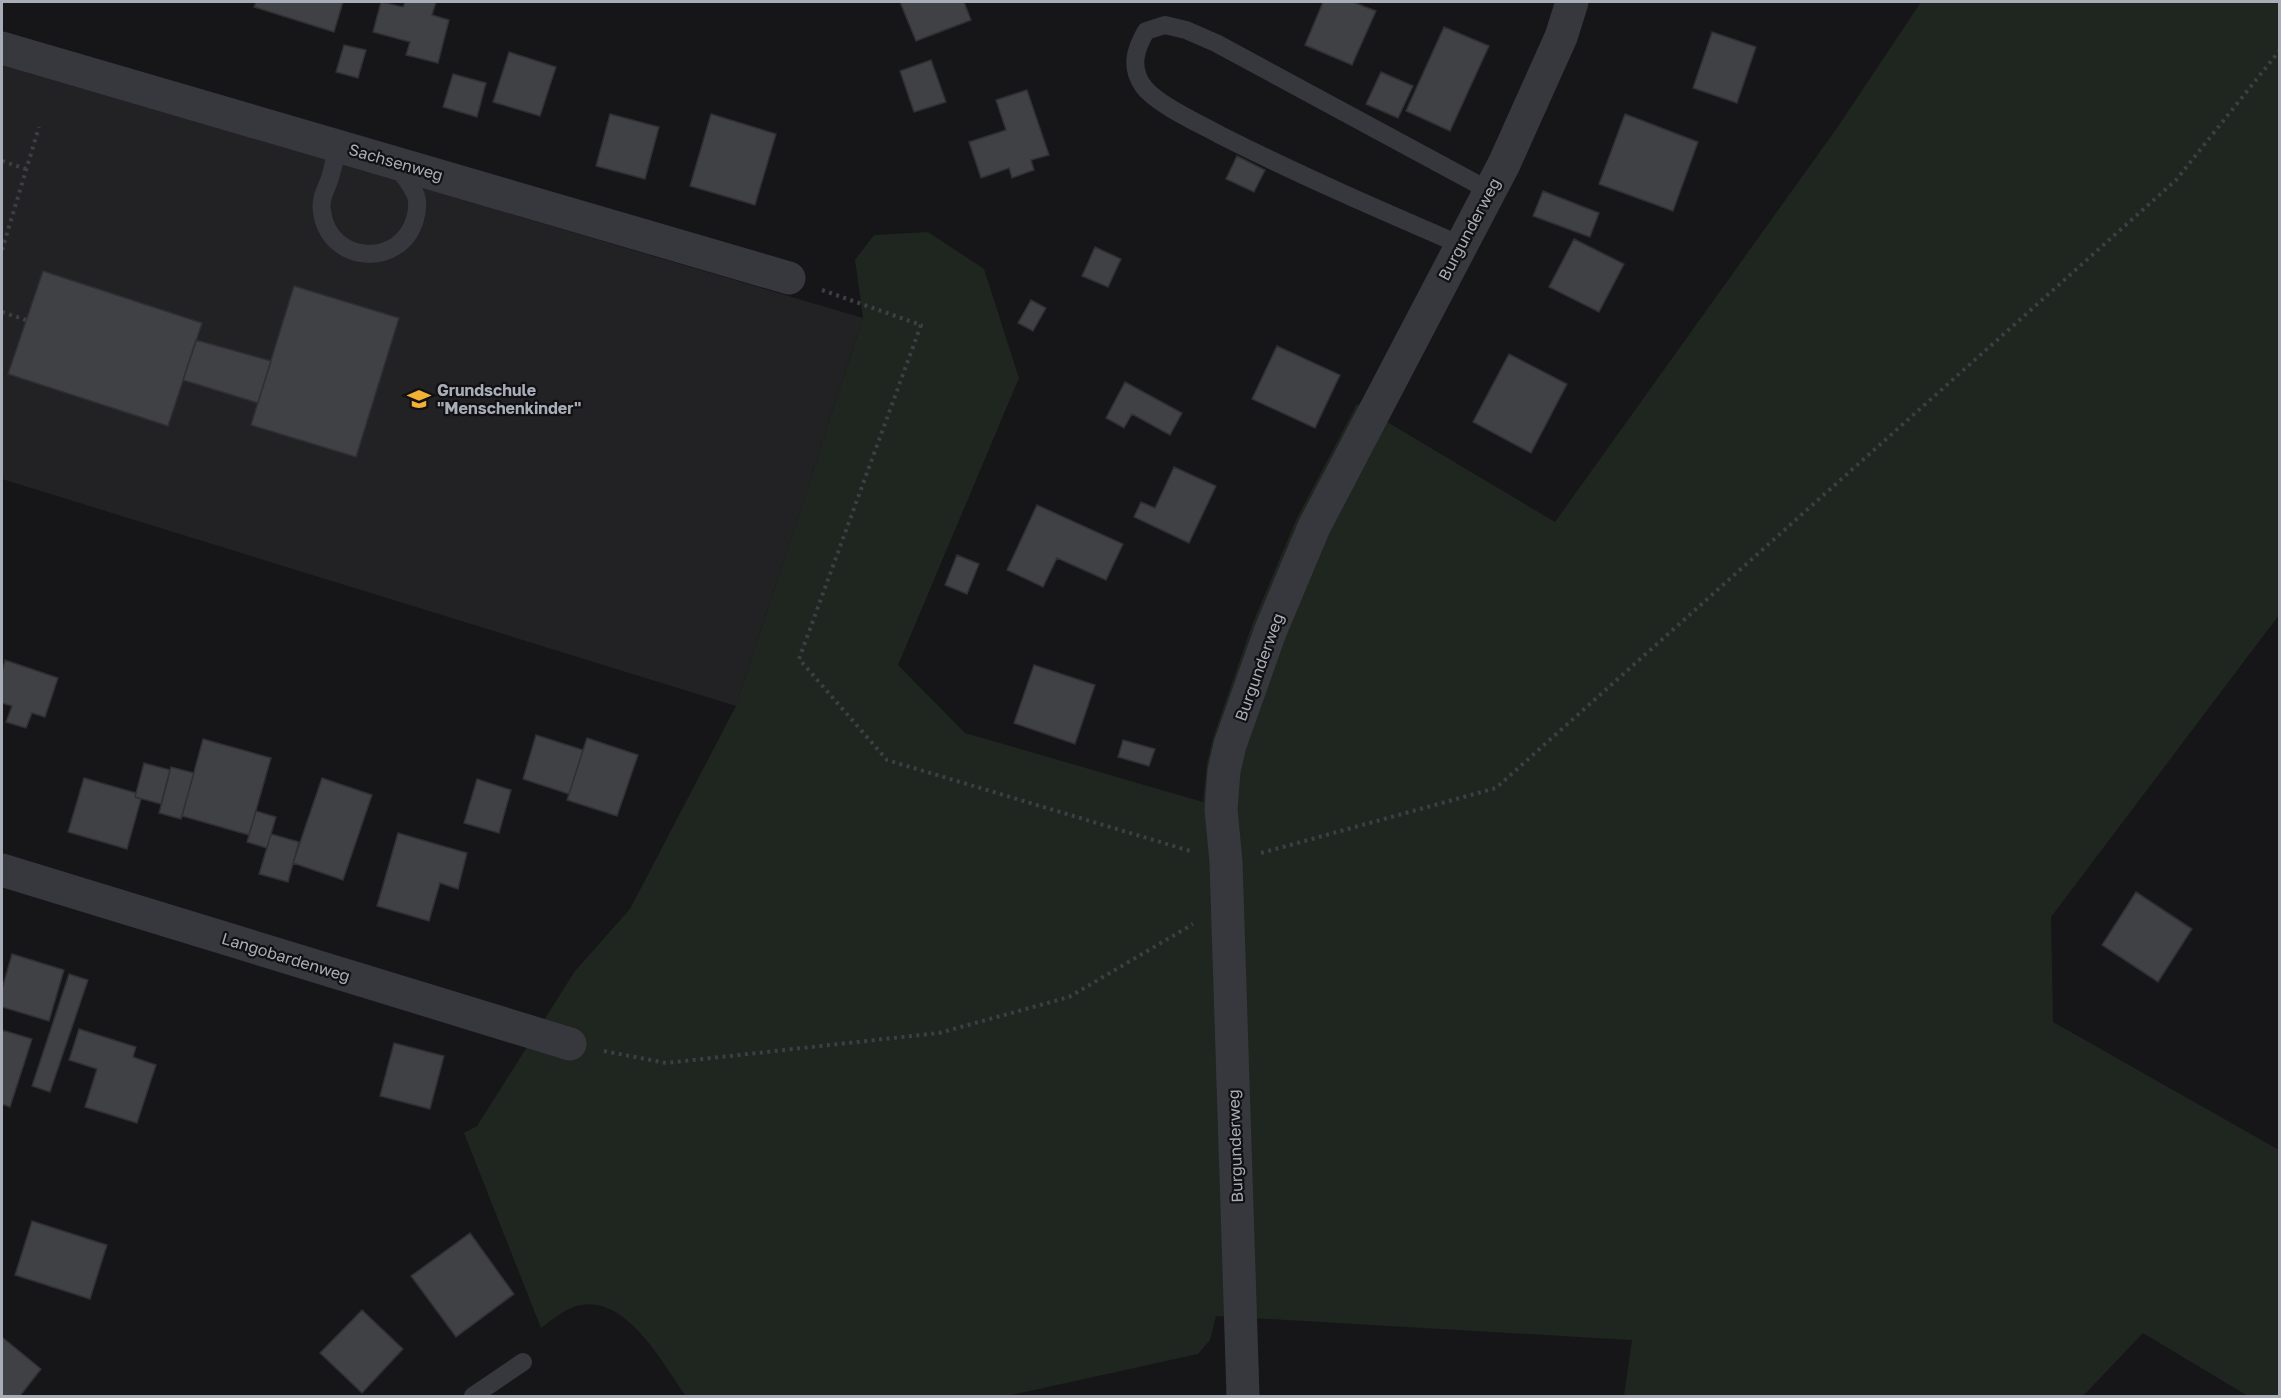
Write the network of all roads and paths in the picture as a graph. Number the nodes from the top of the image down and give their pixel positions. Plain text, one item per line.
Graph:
1 (1572, 2) edge
2 (2, 48) edge
3 (2280, 50) edge
4 (39, 127) dead end
5 (338, 145) junction
6 (2, 161) edge
7 (394, 162) junction
8 (26, 169) junction
9 (1490, 191) junction
10 (1461, 245) junction
11 (2, 250) edge
12 (789, 278) joint
13 (2, 312) edge
14 (26, 320) dead end
15 (1226, 862) junction
16 (2, 870) edge
17 (1227, 904) junction
18 (570, 1044) joint
19 (523, 1362) dead end
20 (473, 1396) edge
21 (1242, 1396) edge

1 - 9 street, Burgunderweg
2 - 5 street, Sachsenweg
3 - 15 path
4 - 8 path
5 - 7 street, Sachsenweg
5 - 7 lane
6 - 8 path
7 - 12 street, Sachsenweg
8 - 11 path
9 - 10 street, Burgunderweg
9 - 10 lane
10 - 15 street, Burgunderweg
12 - 15 path
13 - 14 path
15 - 17 street, Burgunderweg
16 - 18 street, Langobardenweg
17 - 18 path
17 - 21 street, Burgunderweg
19 - 20 lane

